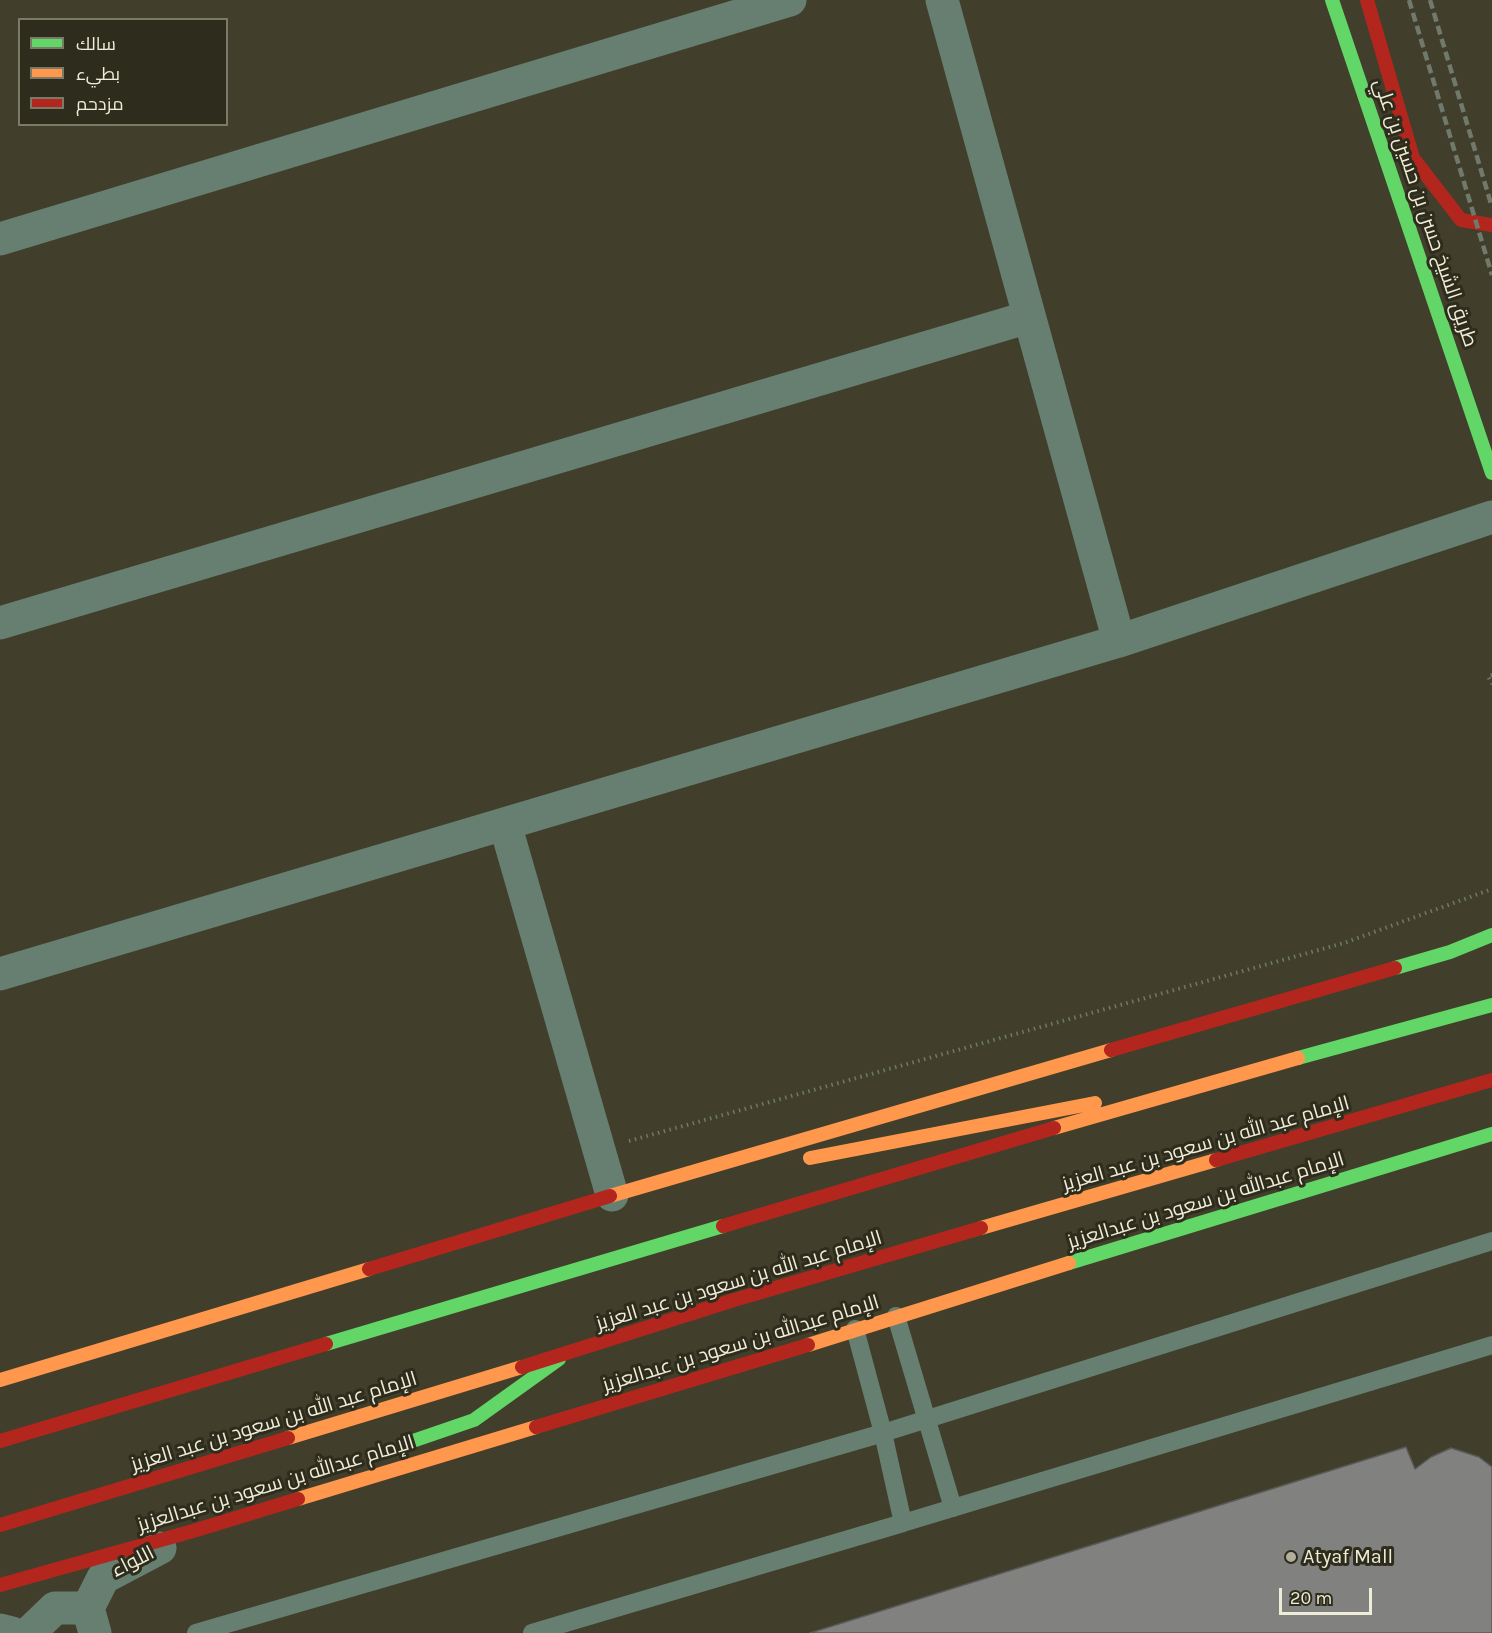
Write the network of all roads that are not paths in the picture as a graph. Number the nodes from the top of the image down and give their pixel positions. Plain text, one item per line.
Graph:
1 (790, 0) edge
2 (942, 0) edge
3 (1332, 0) edge
4 (1367, 0) edge
5 (1492, 225) edge
6 (0, 239) edge
7 (1029, 317) junction
8 (1492, 473) edge
9 (1492, 517) edge
10 (0, 622) edge
11 (1119, 641) junction
12 (505, 824) junction
13 (1492, 935) edge
14 (0, 974) edge
15 (1492, 1005) edge
16 (1492, 1080) edge
17 (1212, 1081) junction
18 (1492, 1134) edge
19 (798, 1160) dead end
20 (752, 1169) dead end
21 (612, 1196) junction
22 (1492, 1241) edge
23 (896, 1316) junction
24 (855, 1329) junction
25 (1492, 1345) edge
26 (566, 1354) junction
27 (0, 1380) edge
28 (927, 1419) junction
29 (883, 1433) junction
30 (0, 1441) edge
31 (392, 1449) dead end
32 (377, 1461) dead end
33 (355, 1481) junction
34 (953, 1508) junction
35 (903, 1523) junction
36 (0, 1525) edge
37 (193, 1531) junction
38 (0, 1585) edge
39 (91, 1621) edge
40 (0, 1630) edge
41 (12, 1633) edge
42 (29, 1633) edge
43 (196, 1633) edge
44 (532, 1633) edge

1 - 6 street
2 - 7 street
3 - 8 street, طريق الشيخ حسن بن حسين بن علي
4 - 5 street
7 - 10 street
7 - 11 street
9 - 11 street
11 - 12 street
12 - 14 street
12 - 21 street
13 - 21 street
15 - 17 street
16 - 26 street, الإمام عبد الله بن سعود بن عبد العزيز
17 - 19 street
17 - 30 street
18 - 23 street, الإمام عبدالله بن سعود بن عبدالعزيز
20 - 21 street
21 - 27 street
22 - 28 lane
23 - 24 street, الإمام عبدالله بن سعود بن عبدالعزيز
23 - 28 lane
24 - 29 lane
24 - 33 street, الإمام عبدالله بن سعود بن عبدالعزيز
25 - 34 lane
26 - 31 street
26 - 36 street, الإمام عبد الله بن سعود بن عبد العزيز
28 - 29 lane
28 - 34 lane
29 - 35 lane
29 - 43 lane
32 - 33 street
33 - 37 street, الإمام عبدالله بن سعود بن عبدالعزيز
34 - 35 lane
35 - 44 lane
37 - 38 street, الإمام عبدالله بن سعود بن عبدالعزيز
37 - 39 street, اللواء
39 - 42 street, اللواء
40 - 41 street

